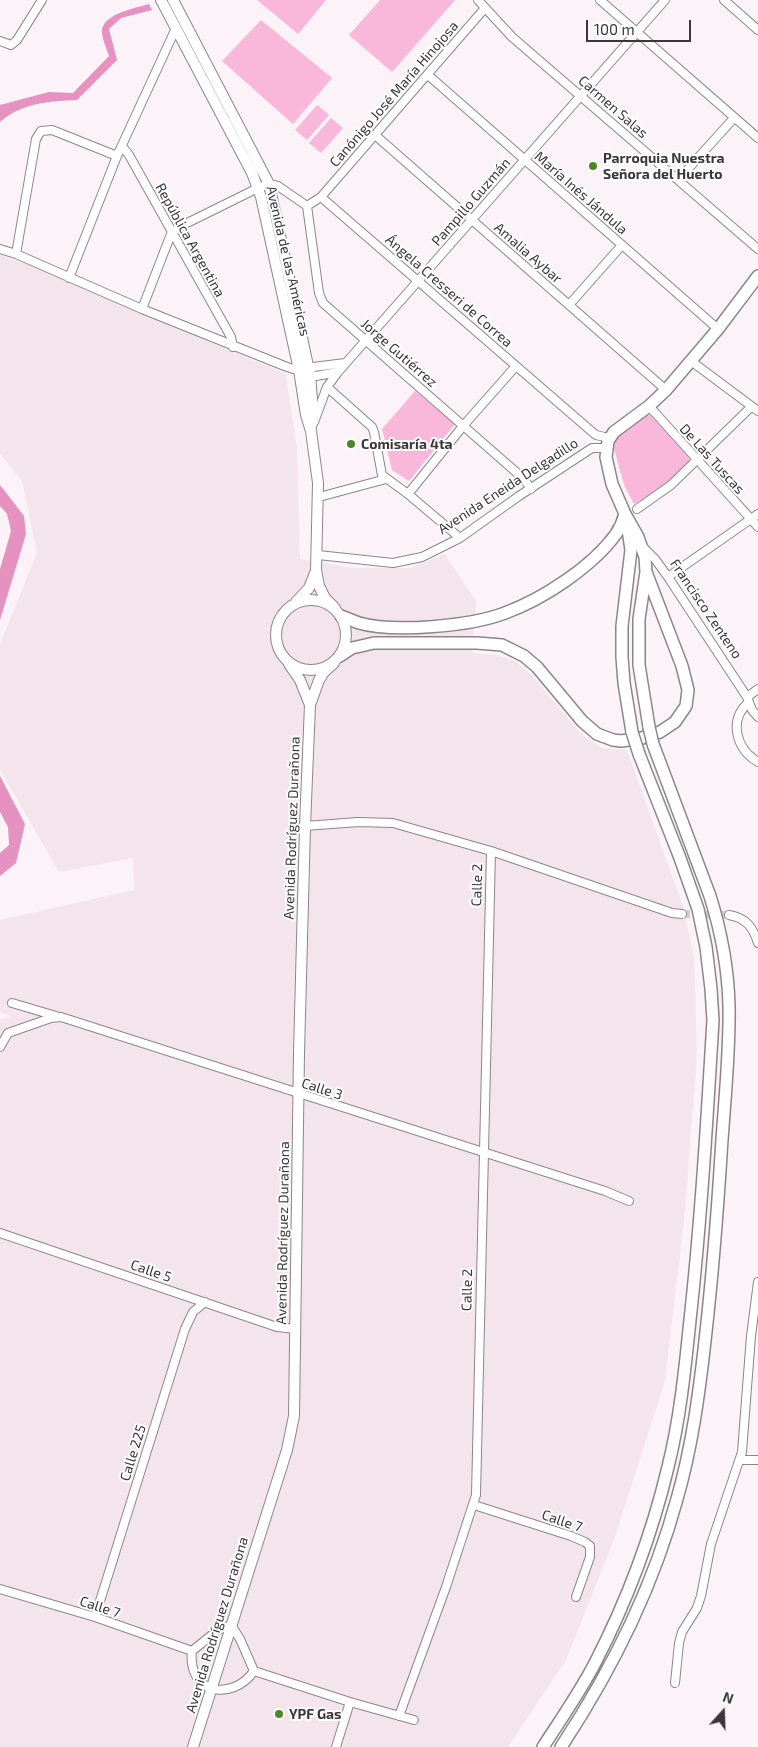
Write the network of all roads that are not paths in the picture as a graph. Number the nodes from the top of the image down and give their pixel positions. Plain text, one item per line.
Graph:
1 (42, 0) edge
2 (173, 0) edge
3 (478, 0) edge
4 (600, 0) edge
5 (665, 0) edge
6 (724, 0) edge
7 (163, 5) edge
8 (486, 8) junction
9 (176, 28) junction
10 (758, 30) edge
11 (637, 33) junction
12 (0, 41) edge
13 (428, 75) junction
14 (581, 96) junction
15 (734, 118) junction
16 (375, 135) junction
17 (758, 138) edge
18 (122, 146) junction
19 (117, 156) junction
20 (525, 160) junction
21 (678, 180) junction
22 (269, 184) junction
23 (258, 188) junction
24 (321, 197) junction
25 (307, 206) junction
26 (472, 220) junction
27 (171, 234) junction
28 (622, 245) junction
29 (758, 248) edge
30 (0, 249) edge
31 (16, 254) junction
32 (758, 276) edge
33 (68, 278) junction
34 (418, 280) junction
35 (569, 305) junction
36 (142, 309) junction
37 (718, 329) junction
38 (366, 341) junction
39 (234, 348) junction
40 (691, 361) junction
41 (346, 363) junction
42 (516, 366) junction
43 (306, 371) junction
44 (338, 372) junction
45 (328, 387) junction
46 (666, 390) junction
47 (649, 406) junction
48 (755, 409) edge
49 (463, 426) junction
50 (311, 430) junction
51 (608, 443) junction
52 (697, 460) junction
53 (386, 479) junction
54 (531, 489) junction
55 (408, 494) junction
56 (318, 497) junction
57 (637, 509) dead end
58 (625, 514) junction
59 (755, 517) edge
60 (758, 527) edge
61 (460, 538) junction
62 (642, 546) junction
63 (318, 555) junction
64 (316, 570) junction
65 (646, 572) junction
66 (668, 577) junction
67 (296, 603) junction
68 (338, 612) junction
69 (285, 659) junction
70 (337, 659) junction
71 (758, 689) edge
72 (748, 699) junction
73 (310, 705) junction
74 (758, 717) edge
75 (758, 762) edge
76 (305, 826) junction
77 (491, 851) junction
78 (682, 914) tunnel mouth
79 (729, 915) tunnel mouth
80 (758, 943) edge
81 (12, 1003) dead end
82 (60, 1017) junction
83 (0, 1048) edge
84 (298, 1094) junction
85 (484, 1153) junction
86 (629, 1201) dead end
87 (0, 1233) edge
88 (758, 1282) edge
89 (205, 1302) junction
90 (296, 1328) junction
91 (740, 1460) junction
92 (758, 1460) edge
93 (474, 1505) junction
94 (0, 1589) edge
95 (576, 1597) dead end
96 (96, 1617) junction
97 (231, 1625) junction
98 (192, 1651) junction
99 (254, 1671) junction
100 (675, 1683) dead end
101 (212, 1690) junction
102 (350, 1702) junction
103 (399, 1716) junction
104 (414, 1720) dead end
105 (193, 1747) edge
106 (336, 1747) edge
107 (543, 1747) edge
108 (561, 1747) edge

1 - 12 street
2 - 7 main road
2 - 22 main road, Avenida de las Américas
3 - 8 street, Carmen Salas
4 - 11 street
5 - 11 street, Pampillo Guzmán
6 - 10 street
7 - 9 main road, Avenida de las Américas
8 - 13 street, Canónigo José María Hinojosa
8 - 14 street, Carmen Salas
9 - 18 street
9 - 23 main road, Avenida de las Américas
11 - 14 street, Pampillo Guzmán
11 - 15 street
13 - 16 street, Canónigo José María Hinojosa
13 - 20 street, María Inés Jándula
14 - 20 street, Pampillo Guzmán
14 - 21 street, Carmen Salas
15 - 17 street
15 - 21 street
16 - 24 street, Canónigo José María Hinojosa
16 - 26 street, Amalia Aybar
18 - 19 street
18 - 27 street, República Argentina
19 - 31 street
19 - 33 street
20 - 26 street, Pampillo Guzmán
20 - 28 street, María Inés Jándula
21 - 29 street, Carmen Salas
22 - 23 street
22 - 25 street
22 - 43 main road, Avenida de las Américas
23 - 27 street
23 - 43 main road, Avenida de las Américas
24 - 25 street
24 - 34 street, Ángela Cresseri de Correa
25 - 38 street, Jorge Gutiérrez
26 - 34 street, Pampillo Guzmán
26 - 35 street, Amalia Aybar
27 - 36 street
27 - 39 street, República Argentina
28 - 35 street
28 - 37 street, María Inés Jándula
30 - 31 street
31 - 33 street
32 - 37 main road, Avenida Eneida Delgadillo
33 - 36 street
34 - 38 street, Pampillo Guzmán
34 - 42 street, Ángela Cresseri de Correa
35 - 46 street, Amalia Aybar
36 - 39 street
37 - 40 main road, Avenida Eneida Delgadillo
38 - 41 street, Pampillo Guzmán
38 - 49 street, Jorge Gutiérrez
39 - 43 street
40 - 46 main road, Avenida Eneida Delgadillo
40 - 48 street
41 - 43 street
41 - 44 street, Pampillo Guzmán
42 - 49 street
42 - 51 street, Ángela Cresseri de Correa
43 - 44 street
43 - 50 main road, Avenida de las Américas
44 - 45 street, Pampillo Guzmán
45 - 50 street, Pampillo Guzmán
45 - 53 street
46 - 47 main road, Avenida Eneida Delgadillo
47 - 51 main road, Avenida Eneida Delgadillo
47 - 52 street, De Las Tuscas
48 - 52 street
49 - 54 street, Jorge Gutiérrez
49 - 55 street
50 - 56 main road, Avenida de las Américas
51 - 54 street, Avenida Eneida Delgadillo
51 - 58 main road
52 - 57 street
52 - 59 street, De Las Tuscas
53 - 55 street
53 - 56 street
54 - 61 street, Avenida Eneida Delgadillo
55 - 61 street
56 - 63 main road, Avenida de las Américas
58 - 62 main road
58 - 68 main road
58 - 107 main road, bridge
59 - 60 street, De Las Tuscas
59 - 66 street
61 - 63 street, Avenida Eneida Delgadillo
62 - 65 main road
62 - 66 street, Francisco Zenteno
63 - 64 main road, Avenida de las Américas
64 - 67 main road
64 - 68 main road
65 - 70 main road
65 - 108 main road, bridge
66 - 72 street, Francisco Zenteno
67 - 68 main road
67 - 69 main road
68 - 70 main road
69 - 70 main road
69 - 73 main road
70 - 73 main road
71 - 72 street
72 - 74 street, Francisco Zenteno
72 - 75 street
73 - 76 main road, Avenida Rodríguez Durañona
76 - 77 street
76 - 84 main road, Avenida Rodríguez Durañona
77 - 78 street
77 - 85 street, Calle 2
79 - 80 street
81 - 82 street, Calle 3
82 - 83 street
82 - 84 street, Calle 3
84 - 85 street, Calle 3
84 - 90 main road, Avenida Rodríguez Durañona
85 - 86 street, Calle 3
85 - 93 street, Calle 2
87 - 89 street, Calle 5
88 - 91 street
89 - 90 street, Calle 5
89 - 96 street, Calle 225
90 - 97 main road, Avenida Rodríguez Durañona
91 - 92 street
91 - 100 street
93 - 95 street, Calle 7
93 - 103 street, Calle 2
94 - 96 street, Calle 7
96 - 98 street, Calle 7
97 - 98 street
97 - 99 street
97 - 101 main road, Avenida Rodríguez Durañona
98 - 101 street
99 - 101 street
99 - 102 street
101 - 105 main road, Avenida Rodríguez Durañona
102 - 103 street
102 - 106 street
103 - 104 street

